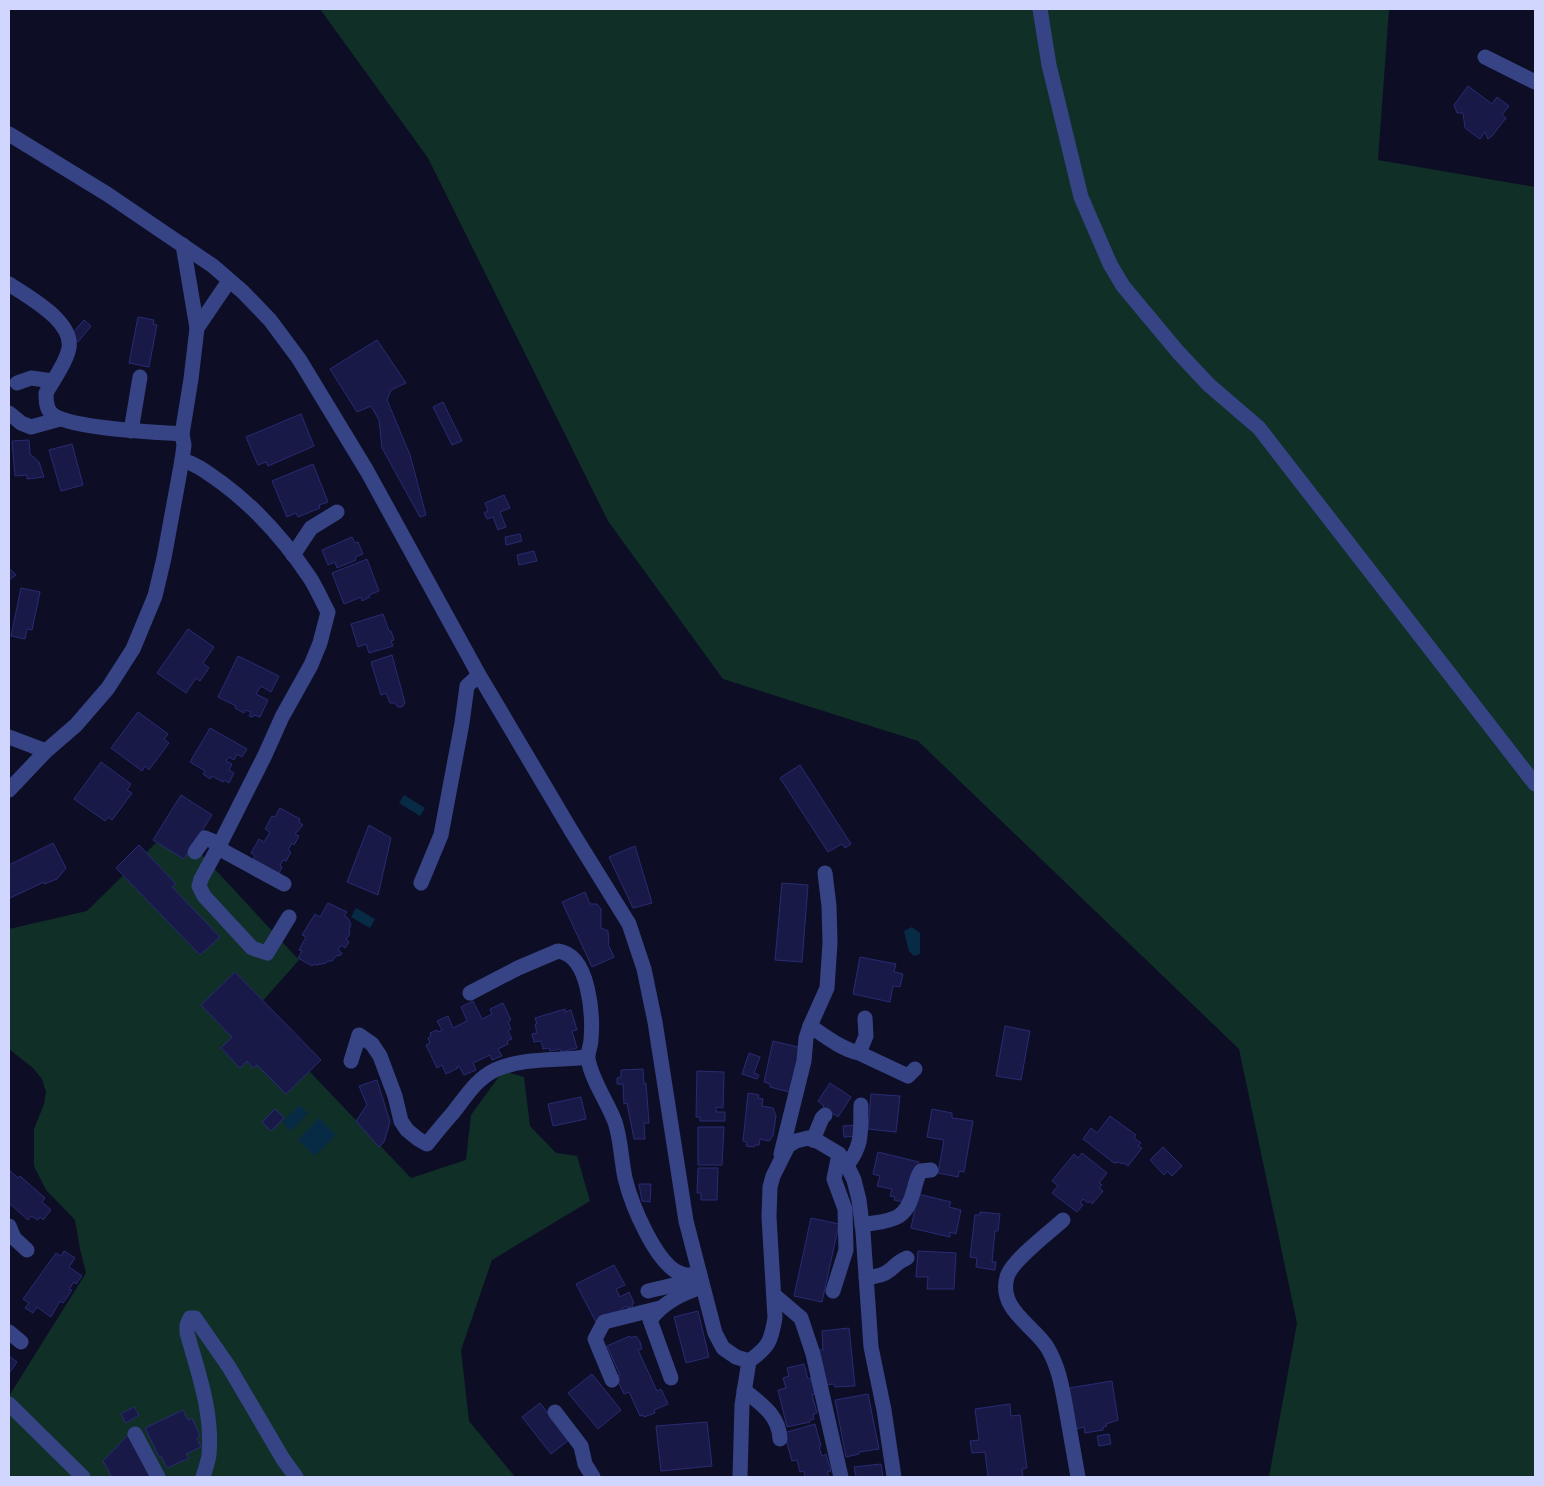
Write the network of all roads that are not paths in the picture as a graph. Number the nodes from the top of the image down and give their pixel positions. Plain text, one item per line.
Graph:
1 (1040, 9) edge
2 (1485, 57) dead end
3 (1532, 79) edge
4 (9, 134) edge
5 (183, 245) junction
6 (229, 281) junction
7 (9, 284) edge
8 (197, 328) junction
9 (140, 377) dead end
10 (53, 381) junction
11 (18, 383) dead end
12 (9, 413) edge
13 (60, 419) junction
14 (131, 431) junction
15 (182, 434) junction
16 (182, 460) junction
17 (337, 512) dead end
18 (293, 555) junction
19 (478, 675) junction
20 (9, 737) edge
21 (46, 751) junction
22 (1535, 784) edge
23 (9, 790) edge
24 (219, 846) junction
25 (195, 852) dead end
26 (825, 873) dead end
27 (421, 883) dead end
28 (284, 884) dead end
29 (289, 917) dead end
30 (470, 993) dead end
31 (865, 1018) dead end
32 (810, 1026) junction
33 (860, 1053) junction
34 (587, 1057) junction
35 (351, 1061) dead end
36 (915, 1069) dead end
37 (861, 1104) dead end
38 (824, 1115) dead end
39 (813, 1140) junction
40 (843, 1160) junction
41 (778, 1167) junction
42 (931, 1170) dead end
43 (1063, 1220) dead end
44 (862, 1225) junction
45 (9, 1226) edge
46 (27, 1250) dead end
47 (907, 1258) dead end
48 (866, 1277) junction
49 (698, 1279) junction
50 (648, 1291) dead end
51 (833, 1291) dead end
52 (774, 1295) junction
53 (660, 1308) junction
54 (9, 1332) edge
55 (21, 1342) dead end
56 (749, 1361) junction
57 (671, 1378) dead end
58 (612, 1380) dead end
59 (744, 1390) junction
60 (9, 1404) edge
61 (555, 1412) dead end
62 (135, 1434) dead end
63 (780, 1439) dead end
64 (83, 1477) edge
65 (158, 1477) edge
66 (202, 1477) edge
67 (296, 1477) edge
68 (592, 1477) edge
69 (740, 1477) edge
70 (841, 1477) edge
71 (894, 1477) edge
72 (1078, 1477) edge

1 - 22 street
2 - 3 street
4 - 5 street
5 - 6 street
5 - 8 street
6 - 8 street
6 - 19 street
7 - 10 street
8 - 15 street
9 - 14 street
10 - 11 street
10 - 13 street
12 - 13 street
13 - 14 street
14 - 15 street
15 - 16 street
16 - 18 street
16 - 21 street
17 - 18 street
18 - 24 street
19 - 27 street
19 - 49 street
20 - 21 street
21 - 23 street
24 - 25 street
24 - 28 street
24 - 29 street
26 - 32 street
30 - 34 street
31 - 33 street
32 - 33 street
32 - 41 street
33 - 36 street
34 - 35 street
34 - 49 street
37 - 40 street
38 - 39 street
39 - 40 street
39 - 41 street
40 - 44 street
40 - 51 street
41 - 52 street
42 - 44 street
43 - 72 street
44 - 48 street
45 - 46 street
47 - 48 street
48 - 71 street
49 - 50 street
49 - 53 street
49 - 56 street
52 - 56 street
52 - 70 street
53 - 57 street
53 - 58 street
54 - 55 street
56 - 59 street
59 - 63 street
59 - 69 street
60 - 64 street
61 - 68 street
62 - 65 street
66 - 67 street

